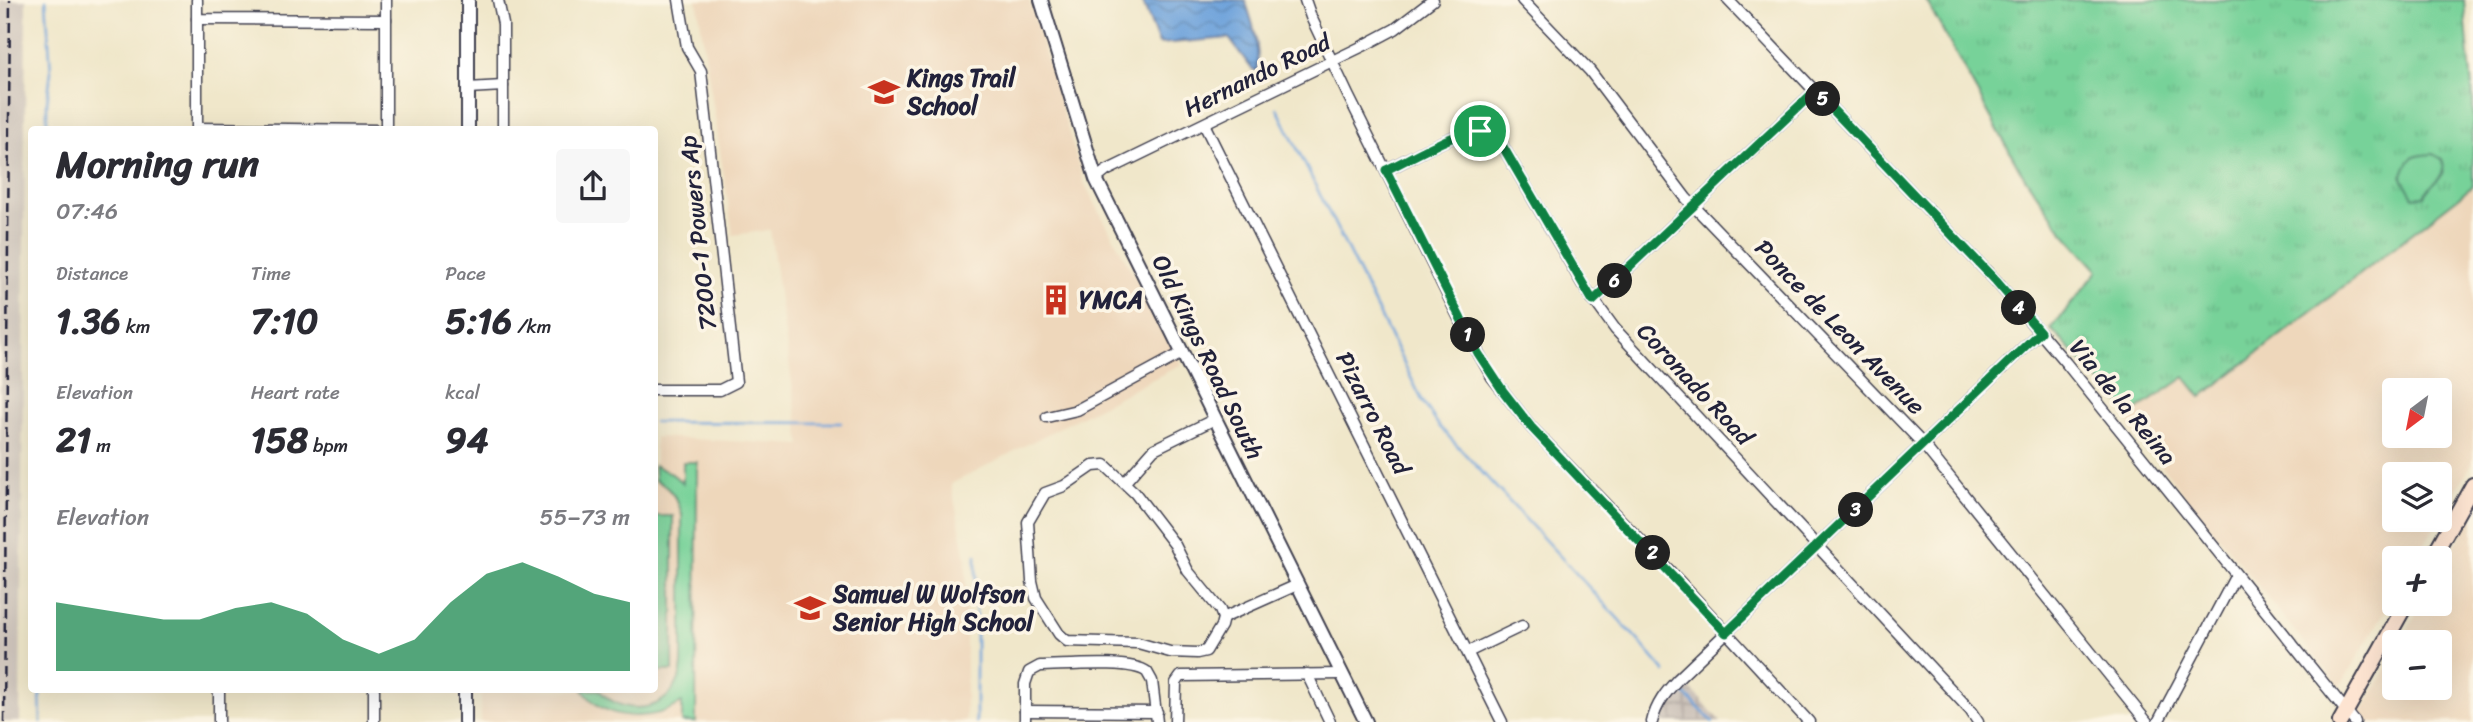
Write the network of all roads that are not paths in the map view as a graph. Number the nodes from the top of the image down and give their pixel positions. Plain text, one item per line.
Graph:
1 (197, 0) edge
2 (386, 0) edge
3 (468, 0) edge
4 (498, 0) edge
5 (679, 0) edge
6 (1041, 0) edge
7 (1306, 0) edge
8 (1433, 0) edge
9 (1522, 0) edge
10 (1728, 0) edge
11 (197, 19) junction
12 (386, 20) junction
13 (1332, 61) junction
14 (503, 86) junction
15 (468, 88) junction
16 (1815, 91) junction
17 (1204, 124) junction
18 (197, 126) edge
19 (386, 126) edge
20 (468, 126) edge
21 (503, 126) edge
22 (1386, 170) junction
23 (1096, 179) junction
24 (1694, 206) junction
25 (1593, 301) junction
26 (2040, 332) junction
27 (1182, 353) junction
28 (658, 390) edge
29 (1047, 417) dead end
30 (1215, 419) junction
31 (1922, 443) junction
32 (1125, 482) junction
33 (2473, 485) edge
34 (1819, 546) junction
35 (2439, 546) edge
36 (2236, 575) junction
37 (1297, 585) junction
38 (2400, 616) edge
39 (1223, 618) junction
40 (1522, 626) dead end
41 (1726, 633) junction
42 (1468, 652) junction
43 (1307, 674) junction
44 (1342, 674) junction
45 (219, 693) edge
46 (374, 693) edge
47 (466, 693) edge
48 (1025, 716) edge
49 (1157, 717) edge
50 (2347, 719) edge
51 (219, 722) edge
52 (374, 722) edge
53 (466, 722) edge
54 (1175, 722) edge
55 (1330, 722) edge
56 (1366, 722) edge
57 (1502, 722) edge
58 (1653, 722) edge
59 (1809, 722) edge
60 (1979, 722) edge
61 (2147, 722) edge
62 (2158, 722) edge

1 - 11 street
2 - 12 street
3 - 15 street
4 - 14 street
5 - 28 street, 7200-1 Powers Ap
6 - 23 street, Old Kings Road South
7 - 13 street
8 - 13 street, Hernando Road
9 - 24 street, Ponce de Leon Avenue
10 - 16 street, Via de la Reina
11 - 12 street
11 - 18 street
12 - 19 street
13 - 17 street, Hernando Road
13 - 22 street
14 - 15 street
14 - 21 street
15 - 20 street
16 - 24 street
16 - 26 street, Via de la Reina
17 - 23 street, Hernando Road
17 - 42 street, Pizarro Road
22 - 25 street, Coronado Road
22 - 41 street
23 - 27 street, Old Kings Road South
24 - 25 street
24 - 31 street, Ponce de Leon Avenue
25 - 34 street, Coronado Road
26 - 31 street
26 - 36 street, Via de la Reina
27 - 29 street
27 - 30 street, Old Kings Road South
30 - 32 street
30 - 37 street, Old Kings Road South
31 - 34 street
31 - 61 street, Ponce de Leon Avenue
32 - 39 street
32 - 39 street
33 - 35 main road
34 - 41 street
34 - 60 street, Coronado Road
36 - 50 street, Via de la Reina
36 - 62 street
37 - 39 street
37 - 44 street, Old Kings Road South
38 - 50 main road
40 - 42 street
41 - 58 street
41 - 59 street
42 - 57 street, Pizarro Road
43 - 44 street
43 - 54 street
43 - 55 street
44 - 56 street, Old Kings Road South
45 - 51 street
46 - 52 street
47 - 53 street
48 - 49 street
48 - 49 street

